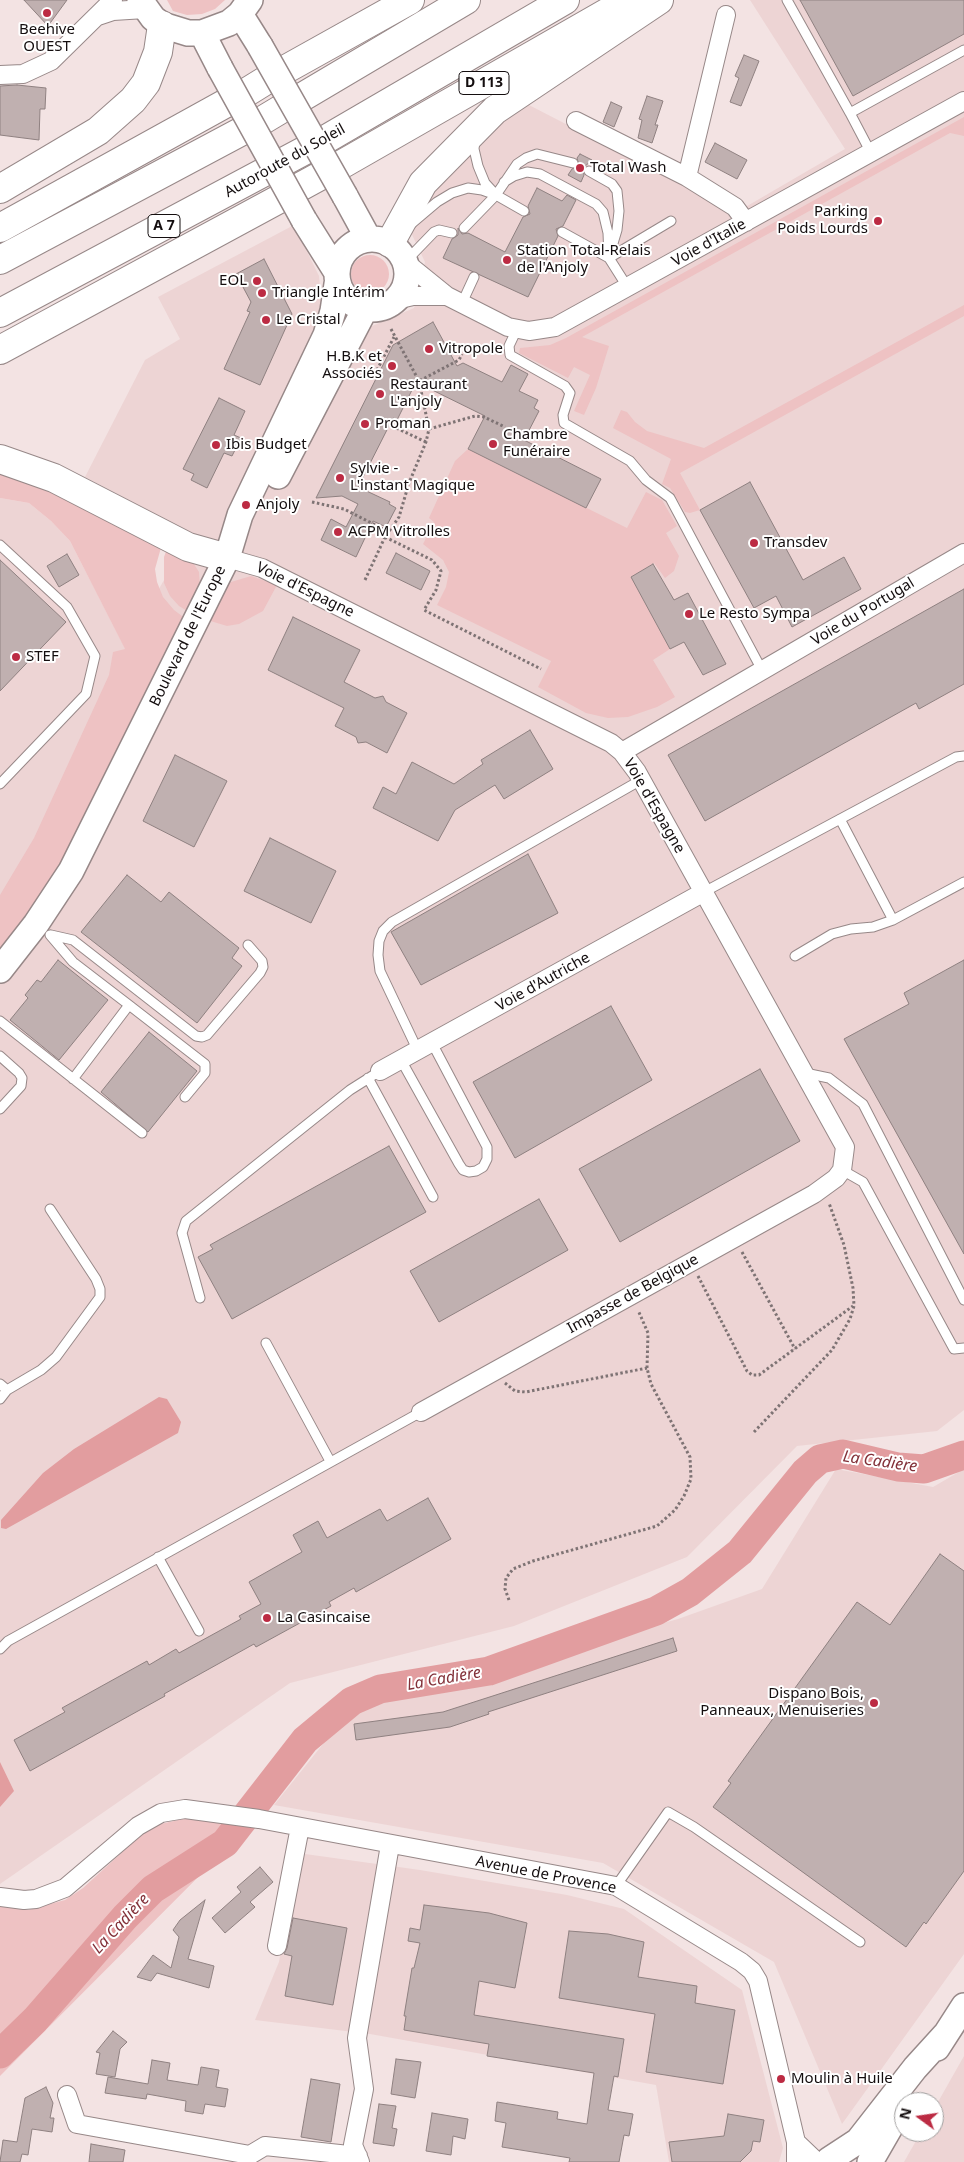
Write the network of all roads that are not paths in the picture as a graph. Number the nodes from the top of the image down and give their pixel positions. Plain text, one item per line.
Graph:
1 (113, 0) edge
2 (410, 0) edge
3 (466, 0) edge
4 (565, 0) edge
5 (629, 0) edge
6 (659, 0) edge
7 (787, 0) edge
8 (245, 7) edge
9 (149, 11) edge
10 (726, 14) dead end
11 (98, 16) junction
12 (202, 33) junction
13 (964, 50) edge
14 (0, 75) edge
15 (964, 101) edge
16 (850, 113) junction
17 (576, 121) dead end
18 (476, 130) junction
19 (871, 153) junction
20 (572, 163) dead end
21 (590, 171) dead end
22 (686, 177) junction
23 (504, 182) junction
24 (0, 189) edge
25 (496, 195) junction
26 (524, 211) dead end
27 (671, 221) dead end
28 (746, 222) junction
29 (0, 228) edge
30 (464, 228) dead end
31 (562, 232) dead end
32 (452, 233) dead end
33 (388, 248) junction
34 (609, 258) junction
35 (0, 260) edge
36 (336, 277) junction
37 (474, 277) dead end
38 (628, 288) junction
39 (396, 300) junction
40 (455, 300) junction
41 (365, 309) junction
42 (0, 313) edge
43 (517, 329) junction
44 (0, 350) edge
45 (0, 459) edge
46 (0, 545) edge
47 (964, 553) edge
48 (227, 558) junction
49 (763, 672) junction
50 (622, 752) junction
51 (964, 756) edge
52 (641, 780) junction
53 (0, 784) edge
54 (840, 819) junction
55 (964, 882) edge
56 (704, 892) junction
57 (893, 920) junction
58 (44, 930) junction
59 (248, 945) dead end
60 (795, 956) dead end
61 (0, 970) edge
62 (129, 1005) junction
63 (0, 1021) edge
64 (425, 1047) junction
65 (0, 1056) edge
66 (401, 1060) junction
67 (805, 1073) junction
68 (374, 1075) junction
69 (72, 1079) junction
70 (185, 1097) dead end
71 (0, 1109) edge
72 (142, 1133) dead end
73 (842, 1170) junction
74 (433, 1197) dead end
75 (50, 1210) dead end
76 (200, 1298) dead end
77 (964, 1300) edge
78 (266, 1343) dead end
79 (964, 1348) edge
80 (3, 1387) edge
81 (0, 1399) edge
82 (420, 1412) joint
83 (330, 1461) junction
84 (158, 1557) junction
85 (199, 1630) dead end
86 (0, 1649) edge
87 (300, 1827) junction
88 (390, 1845) junction
89 (616, 1886) junction
90 (0, 1897) edge
91 (860, 1942) dead end
92 (276, 1946) dead end
93 (964, 2006) edge
94 (945, 2035) junction
95 (910, 2092) edge
96 (67, 2095) dead end
97 (894, 2120) edge
98 (796, 2142) junction
99 (249, 2159) edge
100 (359, 2159) edge
101 (796, 2162) edge
102 (826, 2162) edge
103 (870, 2162) edge

1 - 11 street
2 - 29 main road
3 - 35 main road
4 - 42 main road, Autoroute du Soleil / A 7
5 - 44 main road, D 113
6 - 18 main road
7 - 16 lane
8 - 12 street
8 - 33 street, bridge
9 - 11 street
9 - 12 street
9 - 24 main road
10 - 22 street
11 - 14 street
12 - 36 street, bridge
13 - 16 lane
15 - 19 street, Voie d'Italie
16 - 19 lane
17 - 22 street
18 - 25 lane
18 - 33 main road
19 - 28 street, Voie d'Italie
20 - 23 lane
21 - 34 lane
22 - 28 street
23 - 25 lane
23 - 34 lane
25 - 26 lane
25 - 30 lane
25 - 33 lane
27 - 34 lane
28 - 38 street, Voie d'Italie
31 - 34 lane
32 - 33 lane
33 - 36 street
33 - 39 street
33 - 40 street, Voie d'Italie
34 - 38 lane
36 - 41 street
36 - 48 street, Boulevard de l'Europe
37 - 40 lane
38 - 43 street, Voie d'Italie
39 - 40 street, Voie d'Italie
39 - 41 street
40 - 43 street, Voie d'Italie
41 - 48 street
43 - 49 lane
45 - 48 main road
46 - 53 lane
47 - 49 street, Voie du Portugal
48 - 50 street, Voie d'Espagne
48 - 58 street, Boulevard de l'Europe
49 - 50 street, Voie du Portugal
50 - 52 street, Voie d'Espagne
51 - 54 lane
52 - 56 street, Voie d'Espagne
52 - 64 lane
54 - 56 lane
54 - 57 lane
55 - 57 lane
56 - 64 street, Voie d'Autriche
56 - 67 street, Voie d'Espagne
57 - 60 lane
58 - 59 lane
58 - 61 street, Boulevard de l'Europe
58 - 62 lane
62 - 69 lane
62 - 70 lane
63 - 69 lane
64 - 66 street, Voie d'Autriche
64 - 66 lane
65 - 71 lane
66 - 68 street, Voie d'Autriche
67 - 73 street, Voie d'Espagne
67 - 77 lane
68 - 74 lane
68 - 76 lane
69 - 72 lane
73 - 79 lane
73 - 82 street, Impasse de Belgique
75 - 80 lane
78 - 83 lane
80 - 81 lane
82 - 83 lane
83 - 84 lane
84 - 85 lane
84 - 86 lane
87 - 88 street, Avenue de Provence
87 - 90 street, Avenue de Provence
87 - 92 street
88 - 89 street, Avenue de Provence
88 - 100 street
89 - 91 lane
89 - 98 street, Avenue de Provence
93 - 94 street
94 - 95 street
94 - 102 street
96 - 99 street
97 - 103 street
98 - 101 street, Avenue de Provence
98 - 102 street
99 - 100 street

